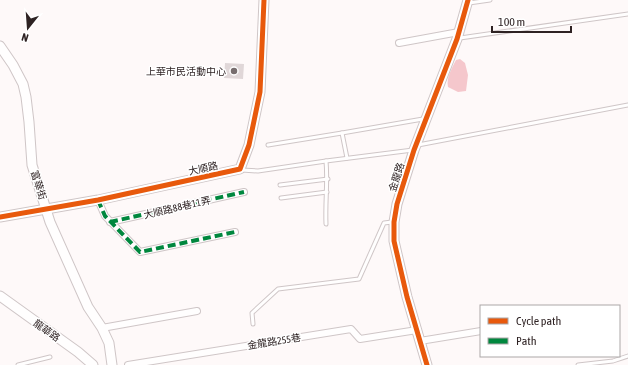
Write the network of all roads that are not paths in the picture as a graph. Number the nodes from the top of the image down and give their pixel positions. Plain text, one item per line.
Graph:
1 (264, 0) edge
2 (490, 0) edge
3 (468, 2) edge
4 (628, 14) edge
5 (458, 35) junction
6 (398, 43) dead end
7 (0, 46) edge
8 (628, 105) edge
9 (426, 118) junction
10 (342, 134) junction
11 (268, 145) dead end
12 (415, 148) junction
13 (347, 158) junction
14 (326, 161) junction
15 (240, 170) junction
16 (328, 179) junction
17 (280, 185) dead end
18 (244, 192) dead end
19 (327, 192) junction
20 (280, 198) dead end
21 (98, 200) junction
22 (46, 208) junction
23 (0, 217) edge
24 (110, 222) junction
25 (394, 222) junction
26 (326, 224) dead end
27 (235, 232) dead end
28 (0, 296) edge
29 (197, 311) dead end
30 (253, 324) dead end
31 (102, 328) junction
32 (417, 330) junction
33 (480, 331) edge
34 (420, 341) junction
35 (628, 356) edge
36 (50, 357) dead end
37 (18, 365) edge
38 (93, 365) edge
39 (112, 365) edge
40 (128, 365) edge
41 (427, 365) edge
42 (578, 365) edge

1 - 15 street
2 - 3 lane
3 - 5 street, 金龍路
4 - 5 lane
5 - 6 street
5 - 9 street, 金龍路
7 - 22 street, 富華街
8 - 12 lane
9 - 10 lane
9 - 12 street, 金龍路
10 - 11 lane
10 - 13 lane
12 - 13 lane
12 - 25 street, 金龍路
13 - 14 lane
14 - 15 lane
14 - 16 lane
15 - 21 street, 大順路
16 - 17 lane
16 - 19 lane
18 - 24 street, 大順路88巷11弄
19 - 20 lane
19 - 26 lane
21 - 22 street, 大順路
21 - 24 street
22 - 23 street, 大順路
22 - 31 street, 富華街
24 - 27 street
25 - 30 lane
25 - 32 street, 金龍路
28 - 38 street, 龍華路
29 - 31 street
31 - 39 street, 富華街
32 - 34 street, 金龍路
32 - 40 street, 金龍路255巷
33 - 34 street
34 - 41 street, 金龍路
35 - 42 lane
36 - 37 lane

